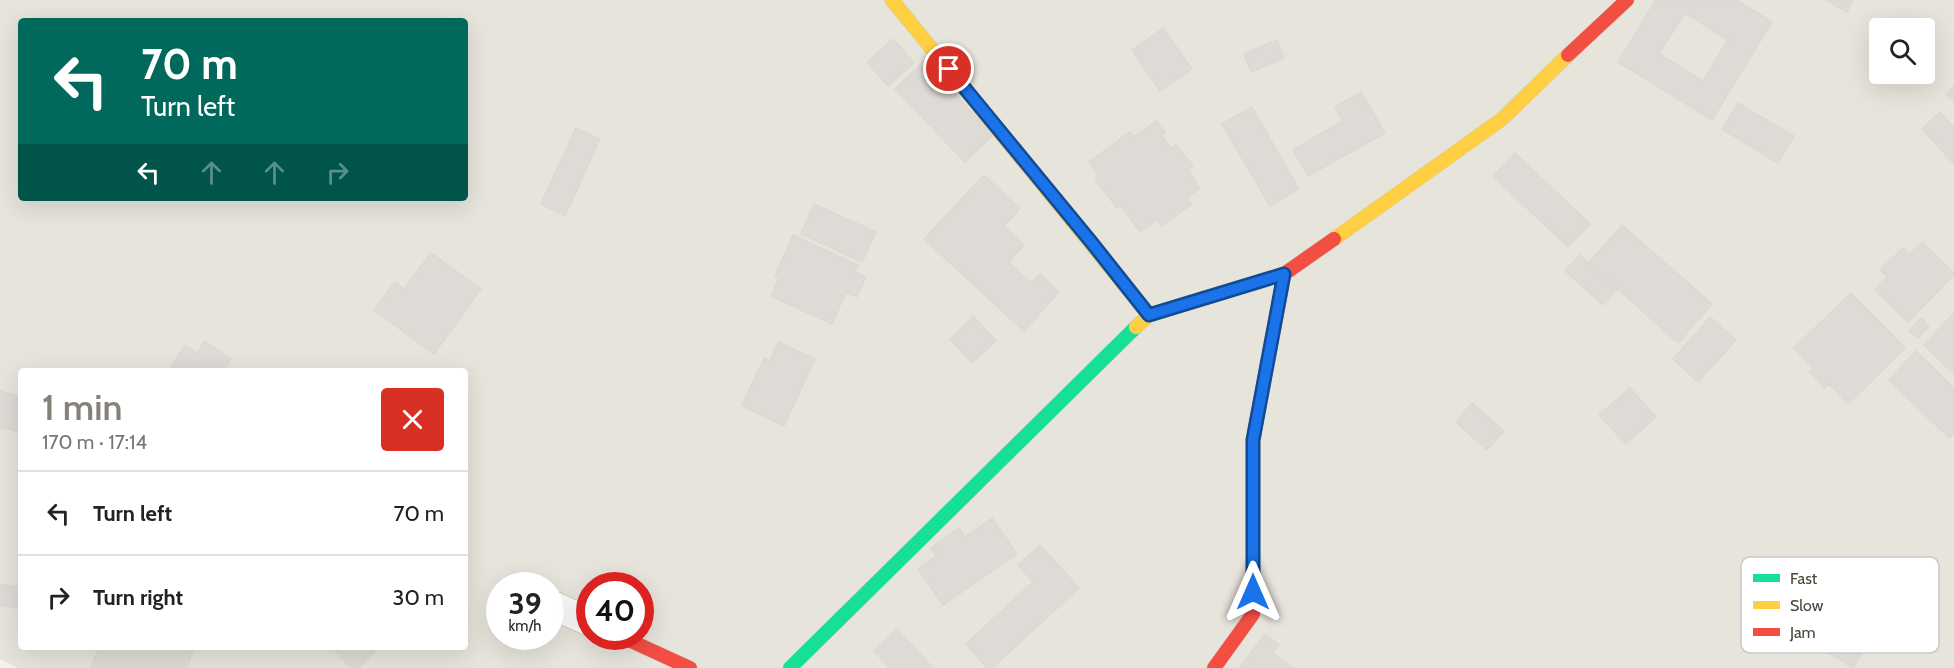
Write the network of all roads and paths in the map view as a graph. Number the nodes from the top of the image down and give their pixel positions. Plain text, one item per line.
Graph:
1 (892, 0) edge
2 (1627, 0) edge
3 (1284, 274) junction
4 (1149, 315) junction
5 (651, 650) edge
6 (690, 668) edge
7 (790, 668) edge
8 (1214, 668) edge

1 - 4 street
2 - 3 street
3 - 4 street
3 - 8 street
4 - 7 street
5 - 6 street

